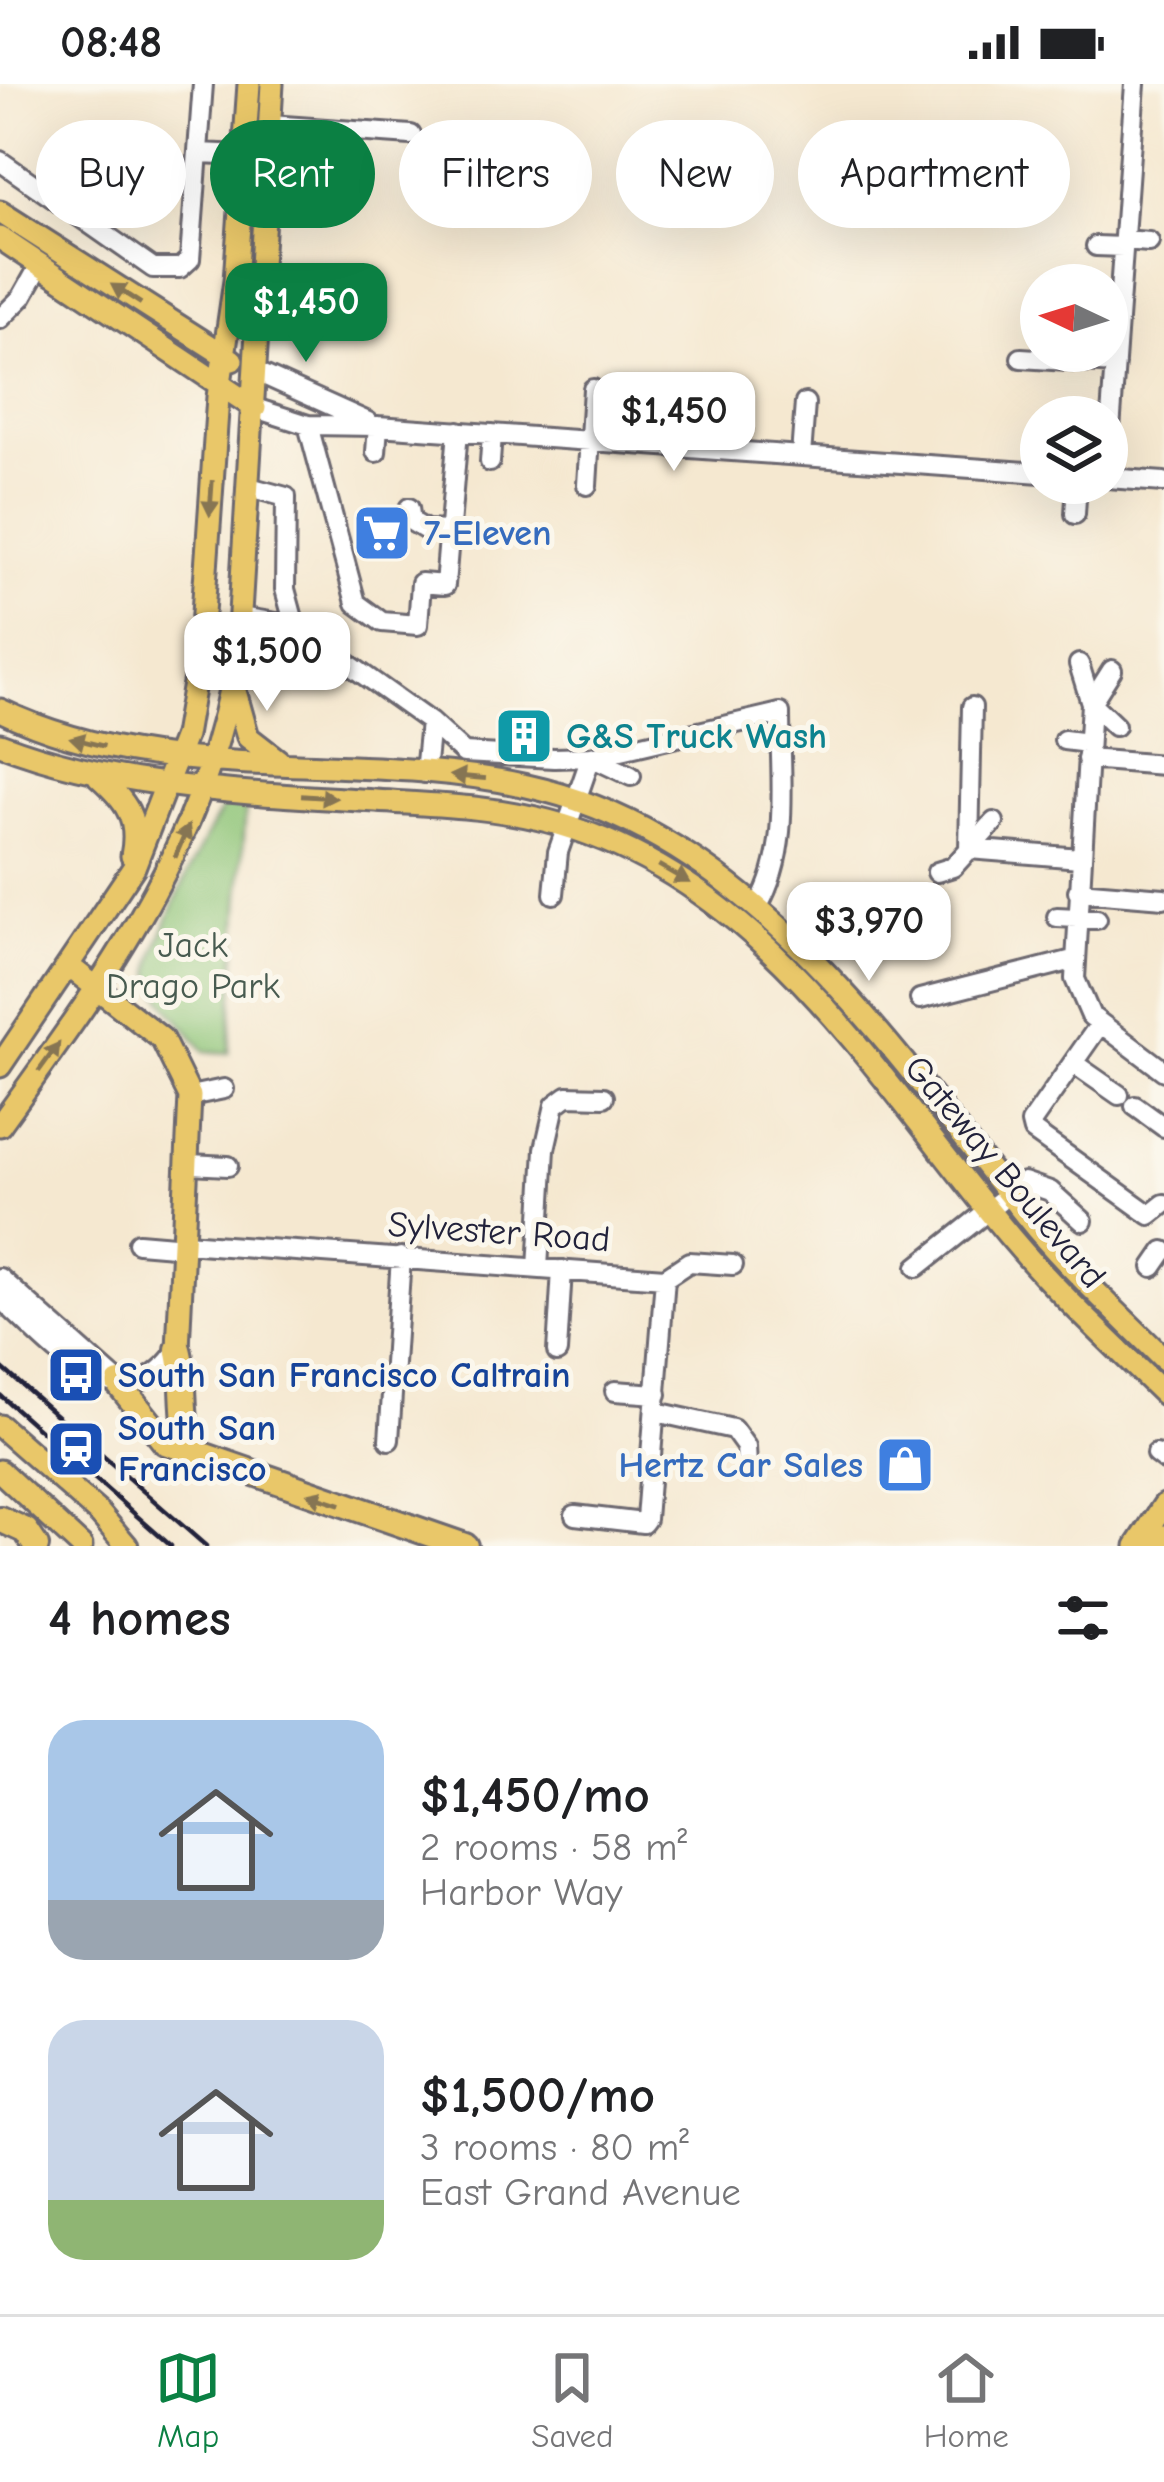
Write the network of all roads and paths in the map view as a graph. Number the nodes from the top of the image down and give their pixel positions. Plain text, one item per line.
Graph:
1 (203, 84) edge
2 (249, 84) edge
3 (272, 84) edge
4 (1135, 84) edge
5 (1110, 106) dead end
6 (1134, 107) junction
7 (246, 120) edge
8 (270, 120) edge
9 (199, 153) junction
10 (210, 153) edge
11 (0, 161) edge
12 (0, 212) edge
13 (237, 228) edge
14 (265, 228) edge
15 (0, 238) edge
16 (1149, 242) dead end
17 (1124, 243) junction
18 (1096, 246) dead end
19 (1121, 264) edge
20 (40, 265) junction
21 (0, 319) edge
22 (225, 357) junction
23 (257, 371) junction
24 (220, 382) junction
25 (593, 389) dead end
26 (805, 403) dead end
27 (255, 408) junction
28 (308, 425) junction
29 (378, 426) junction
30 (458, 431) junction
31 (492, 434) junction
32 (590, 441) junction
33 (376, 452) dead end
34 (830, 458) junction
35 (490, 462) dead end
36 (797, 462) junction
37 (1020, 472) edge
38 (829, 480) dead end
39 (1128, 482) edge
40 (1164, 482) edge
41 (587, 485) dead end
42 (249, 488) junction
43 (1076, 504) edge
44 (409, 508) dead end
45 (1075, 514) dead end
46 (448, 531) junction
47 (240, 617) junction
48 (295, 626) junction
49 (1079, 664) dead end
50 (1112, 670) dead end
51 (234, 672) junction
52 (1091, 703) junction
53 (972, 707) dead end
54 (0, 710) edge
55 (430, 722) junction
56 (1115, 726) dead end
57 (1064, 740) dead end
58 (0, 744) edge
59 (1088, 751) junction
60 (179, 757) junction
61 (591, 757) junction
62 (212, 759) junction
63 (296, 765) junction
64 (1164, 765) edge
65 (425, 773) junction
66 (95, 774) junction
67 (632, 776) dead end
68 (170, 784) junction
69 (203, 788) junction
70 (578, 800) junction
71 (994, 821) dead end
72 (568, 827) junction
73 (969, 850) junction
74 (1080, 862) junction
75 (1101, 867) dead end
76 (938, 872) dead end
77 (126, 880) junction
78 (1078, 891) junction
79 (554, 894) dead end
80 (1164, 898) edge
81 (758, 906) junction
82 (1066, 918) junction
83 (1097, 919) dead end
84 (1073, 960) junction
85 (70, 968) junction
86 (99, 988) junction
87 (920, 999) dead end
88 (1134, 1023) dead end
89 (1100, 1024) junction
90 (1122, 1041) junction
91 (1073, 1063) junction
92 (0, 1066) edge
93 (1164, 1071) edge
94 (224, 1089) dead end
95 (190, 1096) junction
96 (604, 1096) dead end
97 (0, 1125) edge
98 (1164, 1127) edge
99 (190, 1164) junction
100 (227, 1166) dead end
101 (1009, 1193) junction
102 (1164, 1204) edge
103 (988, 1210) junction
104 (1083, 1221) dead end
105 (138, 1244) dead end
106 (185, 1245) junction
107 (401, 1258) junction
108 (734, 1265) dead end
109 (917, 1267) dead end
110 (538, 1268) junction
111 (562, 1270) junction
112 (0, 1278) edge
113 (665, 1278) junction
114 (0, 1298) edge
115 (178, 1349) junction
116 (557, 1352) dead end
117 (1164, 1359) edge
118 (119, 1384) junction
119 (615, 1391) dead end
120 (1164, 1394) edge
121 (656, 1409) junction
122 (1, 1428) edge
123 (389, 1440) dead end
124 (196, 1454) junction
125 (747, 1466) dead end
126 (0, 1472) edge
127 (1164, 1505) edge
128 (575, 1515) dead end
129 (0, 1519) edge
130 (1164, 1536) edge
131 (36, 1546) edge
132 (81, 1546) edge
133 (128, 1546) edge
134 (466, 1546) edge
135 (1137, 1546) edge
136 (1158, 1546) edge

1 - 9 street
2 - 7 main road
3 - 8 main road
4 - 6 street
5 - 6 street
6 - 17 street
9 - 10 street
9 - 11 street
22 -> 12 main road
13 - 22 main road
14 - 23 main road
15 - 20 main road
16 - 17 street
17 - 18 street
17 - 19 street
20 - 21 street
20 - 24 main road
22 - 23 main road
22 - 24 main road
23 - 27 main road
23 - 29 street
24 - 27 main road
24 -> 60 main road
25 - 32 street
26 - 36 street
27 - 28 street
27 - 42 main road
28 - 29 street
28 - 46 street
29 - 30 street
29 - 33 street
30 - 31 street
30 - 46 street
31 - 32 street
31 - 35 street
32 - 36 street
32 - 41 street
34 - 36 street
34 - 37 street
34 - 38 street
39 - 40 street
42 - 47 main road
42 - 48 street
43 - 45 street
44 - 46 street
47 - 48 street
47 - 51 main road
48 - 55 street
49 - 52 street
50 - 52 street
51 - 62 main road
51 - 63 main road
52 - 56 street
52 - 59 street
53 - 73 street
60 -> 54 main road, Gateway Boulevard
55 - 61 street
55 - 65 street
57 - 59 street
58 - 66 main road, Gateway Boulevard
59 - 64 street
59 - 74 street
60 - 62 main road, Gateway Boulevard
60 - 68 main road
61 - 67 street
61 - 70 street
61 - 81 street
62 - 63 main road, Gateway Boulevard
62 - 69 main road
63 - 65 main road, Gateway Boulevard
70 -> 65 main road, Gateway Boulevard
66 - 68 main road, Gateway Boulevard
66 - 77 main road
68 - 69 main road, Gateway Boulevard
68 - 77 main road
69 -> 72 main road, Gateway Boulevard
86 -> 69 main road
70 - 72 street
70 - 81 main road, Gateway Boulevard
71 - 73 street
72 - 79 street
72 -> 103 main road, Gateway Boulevard
73 - 74 street
73 - 76 street
74 - 75 street
74 - 78 street
77 - 85 main road
78 - 80 street
78 - 82 street
81 - 101 main road, Gateway Boulevard
82 - 83 street
82 - 84 street
84 - 87 street
84 - 89 street
85 - 86 main road
85 - 92 main road
86 - 95 main road
97 -> 86 main road
88 - 90 street
89 - 90 street
89 - 91 street
90 - 93 street
91 - 98 street
91 - 102 street
94 - 95 street
95 - 99 main road
96 - 110 street
99 - 100 street
99 - 106 main road
101 - 103 street
101 - 104 street
101 - 117 main road, Gateway Boulevard
103 - 109 street
103 - 120 main road, Gateway Boulevard
105 - 106 street, Sylvester Road
106 - 107 street, Sylvester Road
106 - 115 main road
107 - 110 street, Sylvester Road
107 - 123 street
108 - 113 street, Sylvester Road
110 - 111 street, Sylvester Road
111 - 113 street, Sylvester Road
111 - 116 street
112 - 118 street
113 - 121 street
114 - 118 street
115 - 118 street
115 - 124 highway
118 - 124 highway
119 - 121 street
121 - 125 street
121 - 128 street
122 - 133 main road
134 -> 124 highway
126 - 132 main road
127 - 135 main road
129 - 131 highway
130 - 136 main road

